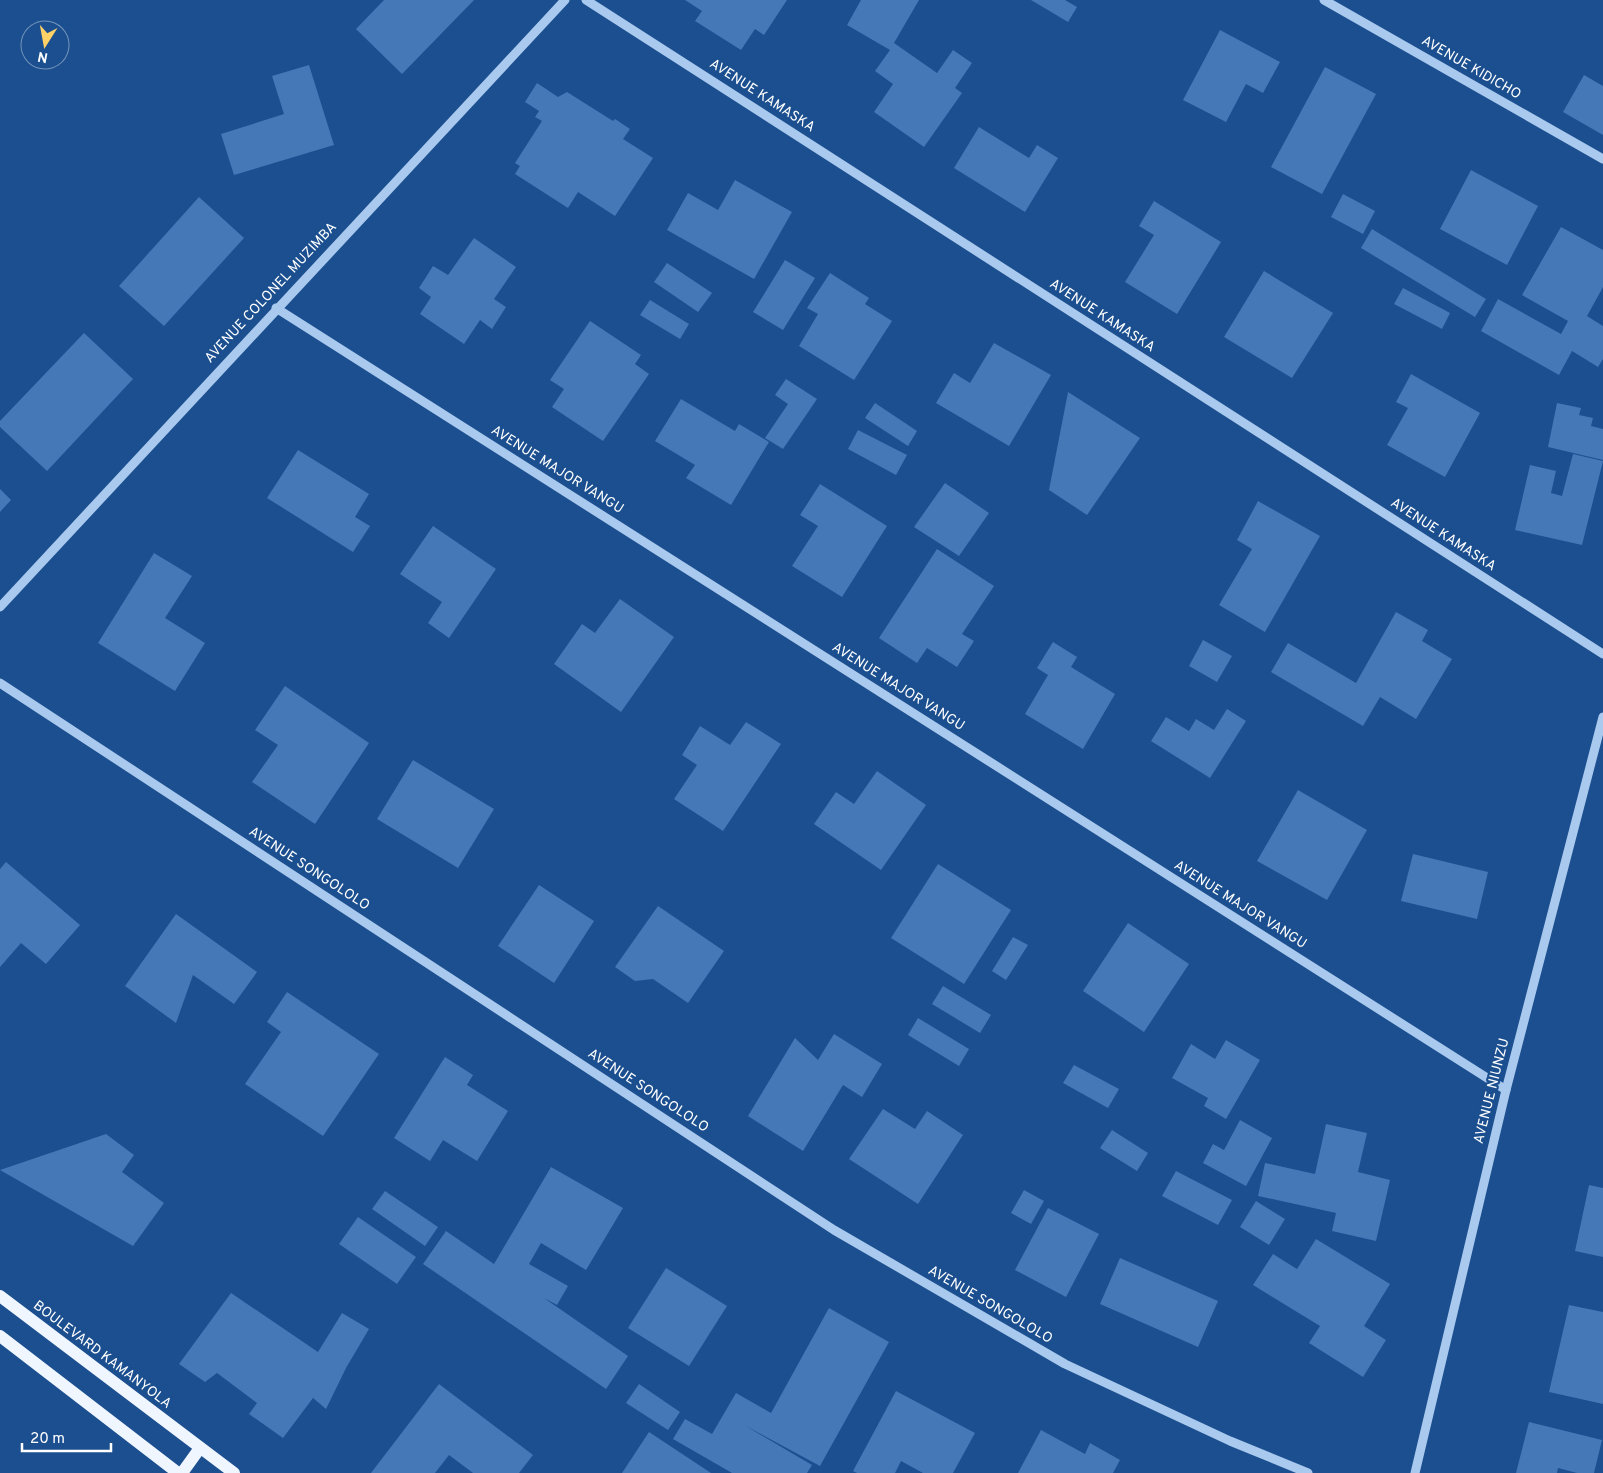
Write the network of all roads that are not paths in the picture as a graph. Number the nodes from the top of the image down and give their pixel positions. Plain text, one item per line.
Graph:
1 (565, 0) edge
2 (586, 0) edge
3 (1324, 0) edge
4 (1603, 159) edge
5 (276, 308) junction
6 (0, 606) edge
7 (1603, 654) edge
8 (0, 684) edge
9 (1603, 717) edge
10 (1506, 1090) junction
11 (0, 1296) edge
12 (0, 1336) edge
13 (200, 1448) junction
14 (180, 1473) edge
15 (234, 1473) edge
16 (1308, 1473) edge
17 (1415, 1473) edge

1 - 5 street, AVENUE COLONEL MUZIMBA
2 - 7 street, AVENUE KAMASKA
3 - 4 street, AVENUE KIDICHO
5 - 6 street, AVENUE COLONEL MUZIMBA
5 - 10 street, AVENUE MAJOR VANGU
8 - 16 street, AVENUE SONGOLOLO
9 - 10 street, AVENUE NIUNZU
10 - 17 street, AVENUE NIUNZU
11 - 13 main road, BOULEVARD KAMANYOLA
12 - 14 main road
13 - 14 main road
13 - 15 main road, BOULEVARD KAMANYOLA

